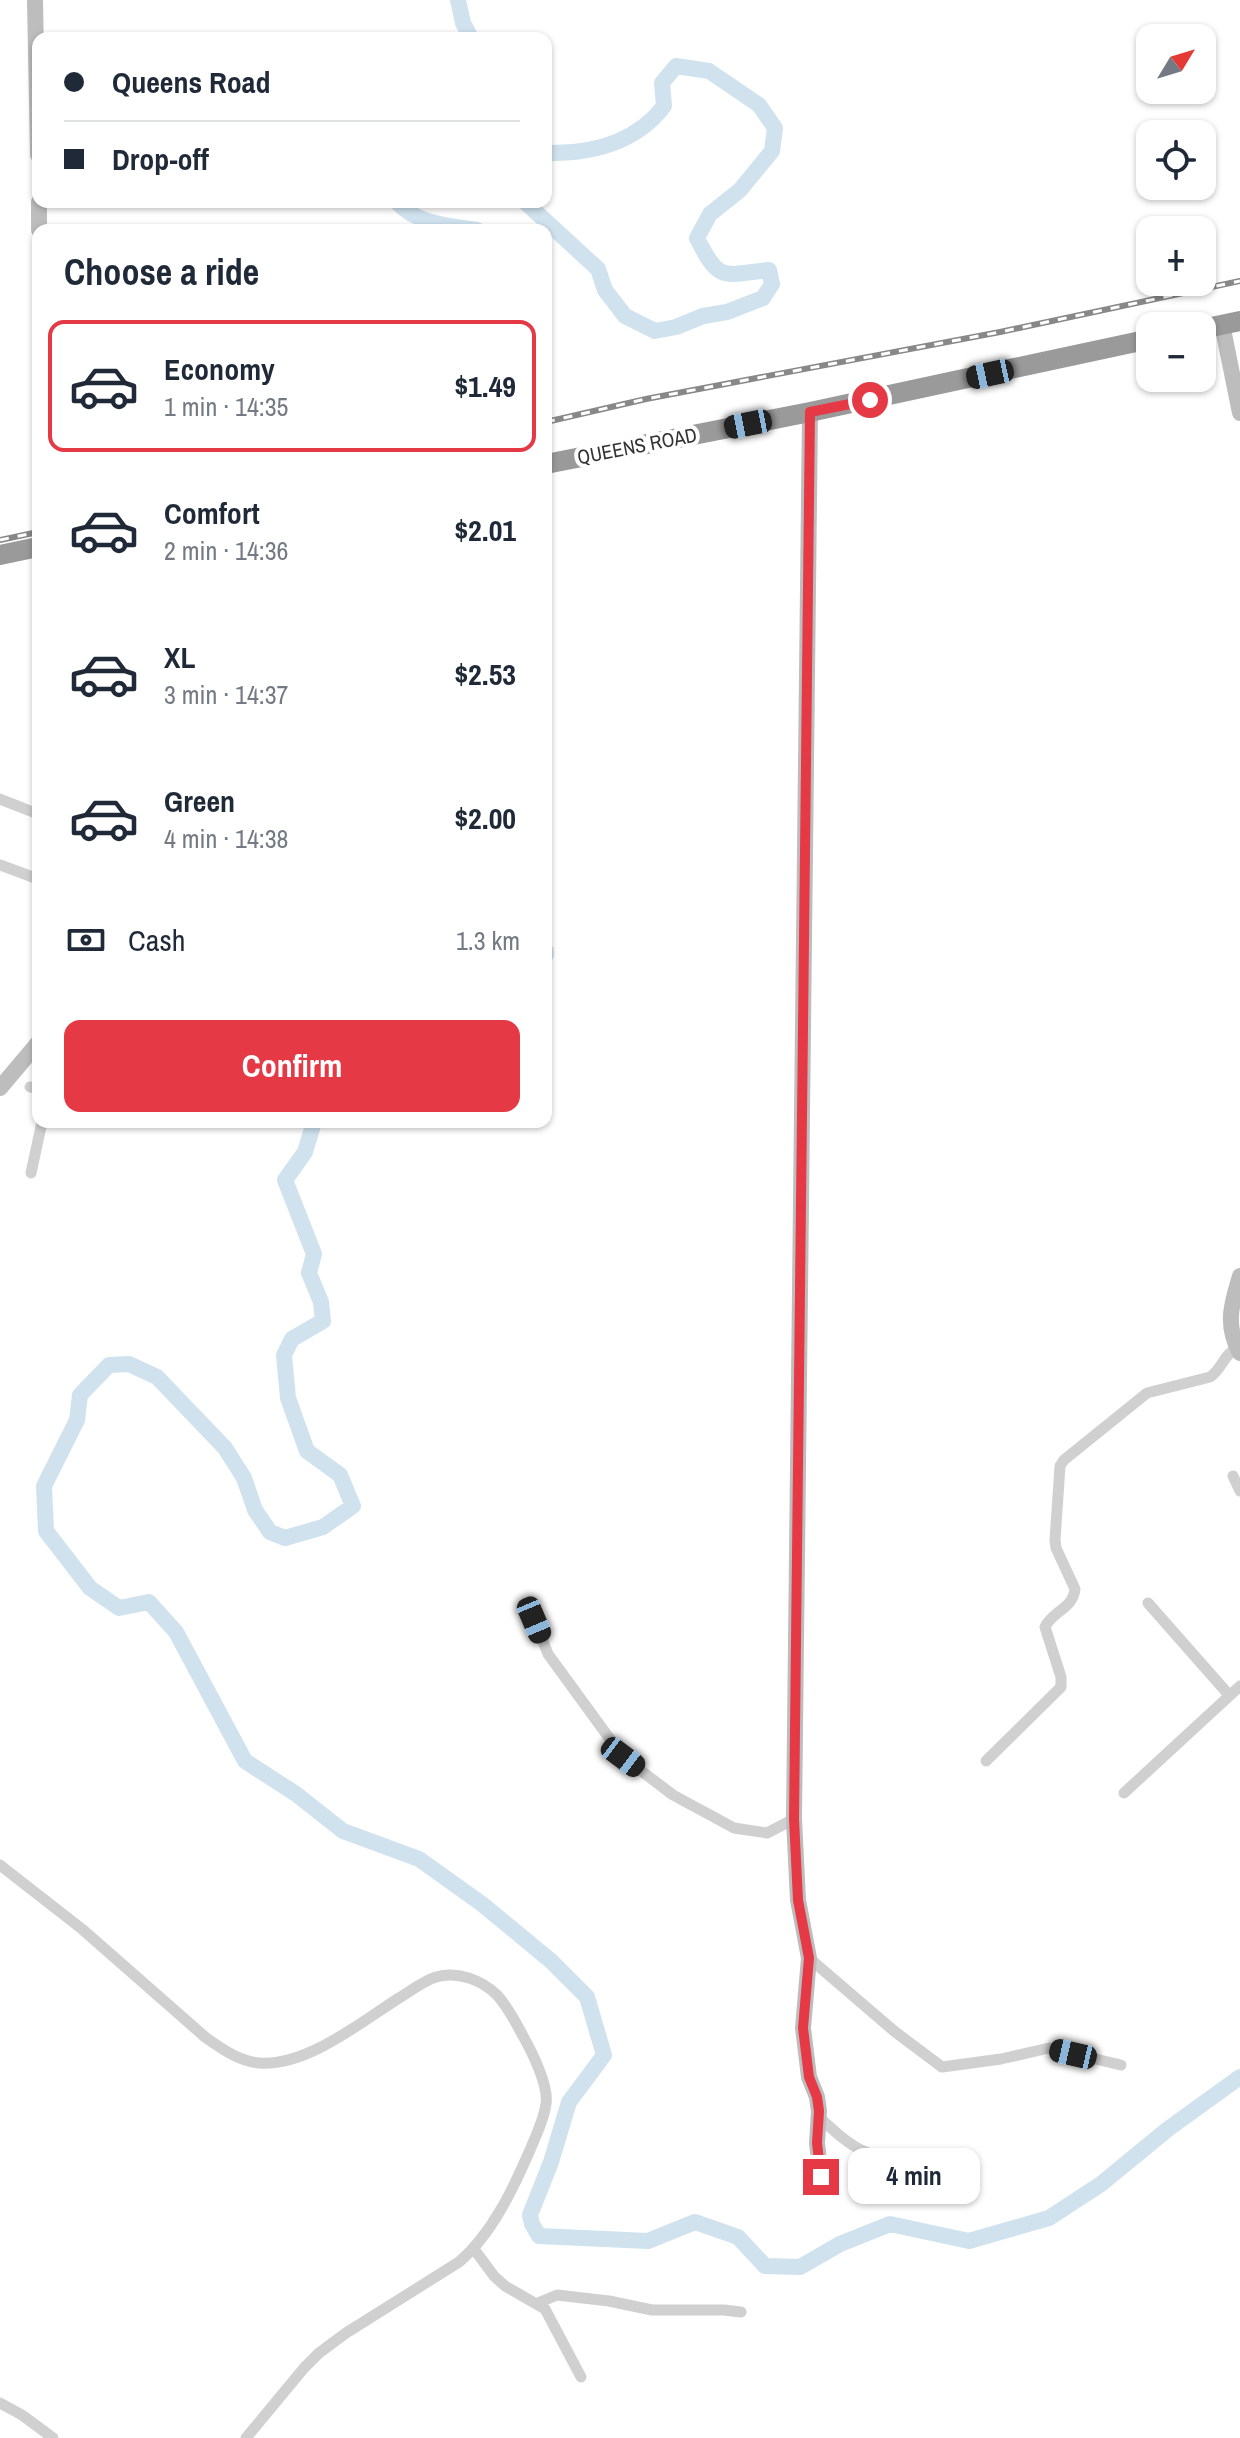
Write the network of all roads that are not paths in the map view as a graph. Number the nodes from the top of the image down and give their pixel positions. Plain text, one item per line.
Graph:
1 (35, 0) edge
2 (36, 32) edge
3 (1221, 325) edge
4 (1136, 342) edge
5 (810, 412) junction
6 (1240, 413) edge
7 (552, 463) edge
8 (32, 548) edge
9 (0, 555) edge
10 (0, 799) edge
11 (32, 812) edge
12 (0, 865) edge
13 (32, 877) edge
14 (32, 1050) edge
15 (0, 1088) edge
16 (41, 1128) edge
17 (31, 1173) dead end
18 (1240, 1276) edge
19 (1239, 1351) edge
20 (1233, 1476) dead end
21 (1240, 1491) edge
22 (528, 1603) dead end
23 (1148, 1603) dead end
24 (1240, 1686) edge
25 (1229, 1695) junction
26 (986, 1761) dead end
27 (1124, 1793) dead end
28 (794, 1819) junction
29 (0, 1865) edge
30 (809, 1958) junction
31 (1121, 2065) dead end
32 (818, 2116) junction
33 (920, 2158) dead end
34 (821, 2177) dead end
35 (474, 2249) junction
36 (538, 2303) junction
37 (741, 2312) dead end
38 (581, 2377) dead end
39 (0, 2403) edge
40 (53, 2438) edge
41 (246, 2438) edge

1 - 2 street
3 - 6 street
4 - 5 highway, QUEENS ROAD
5 - 7 highway, QUEENS ROAD
5 - 28 street
8 - 9 highway
10 - 11 street
12 - 13 street
14 - 15 street
16 - 17 street
18 - 19 street
19 - 26 street
20 - 21 street
22 - 28 street
23 - 25 street
24 - 25 street
25 - 27 street
28 - 30 street
29 - 35 street
30 - 31 street
30 - 32 street
32 - 33 street
32 - 34 street
35 - 36 street
35 - 41 street
36 - 37 street
36 - 38 street
39 - 40 street

